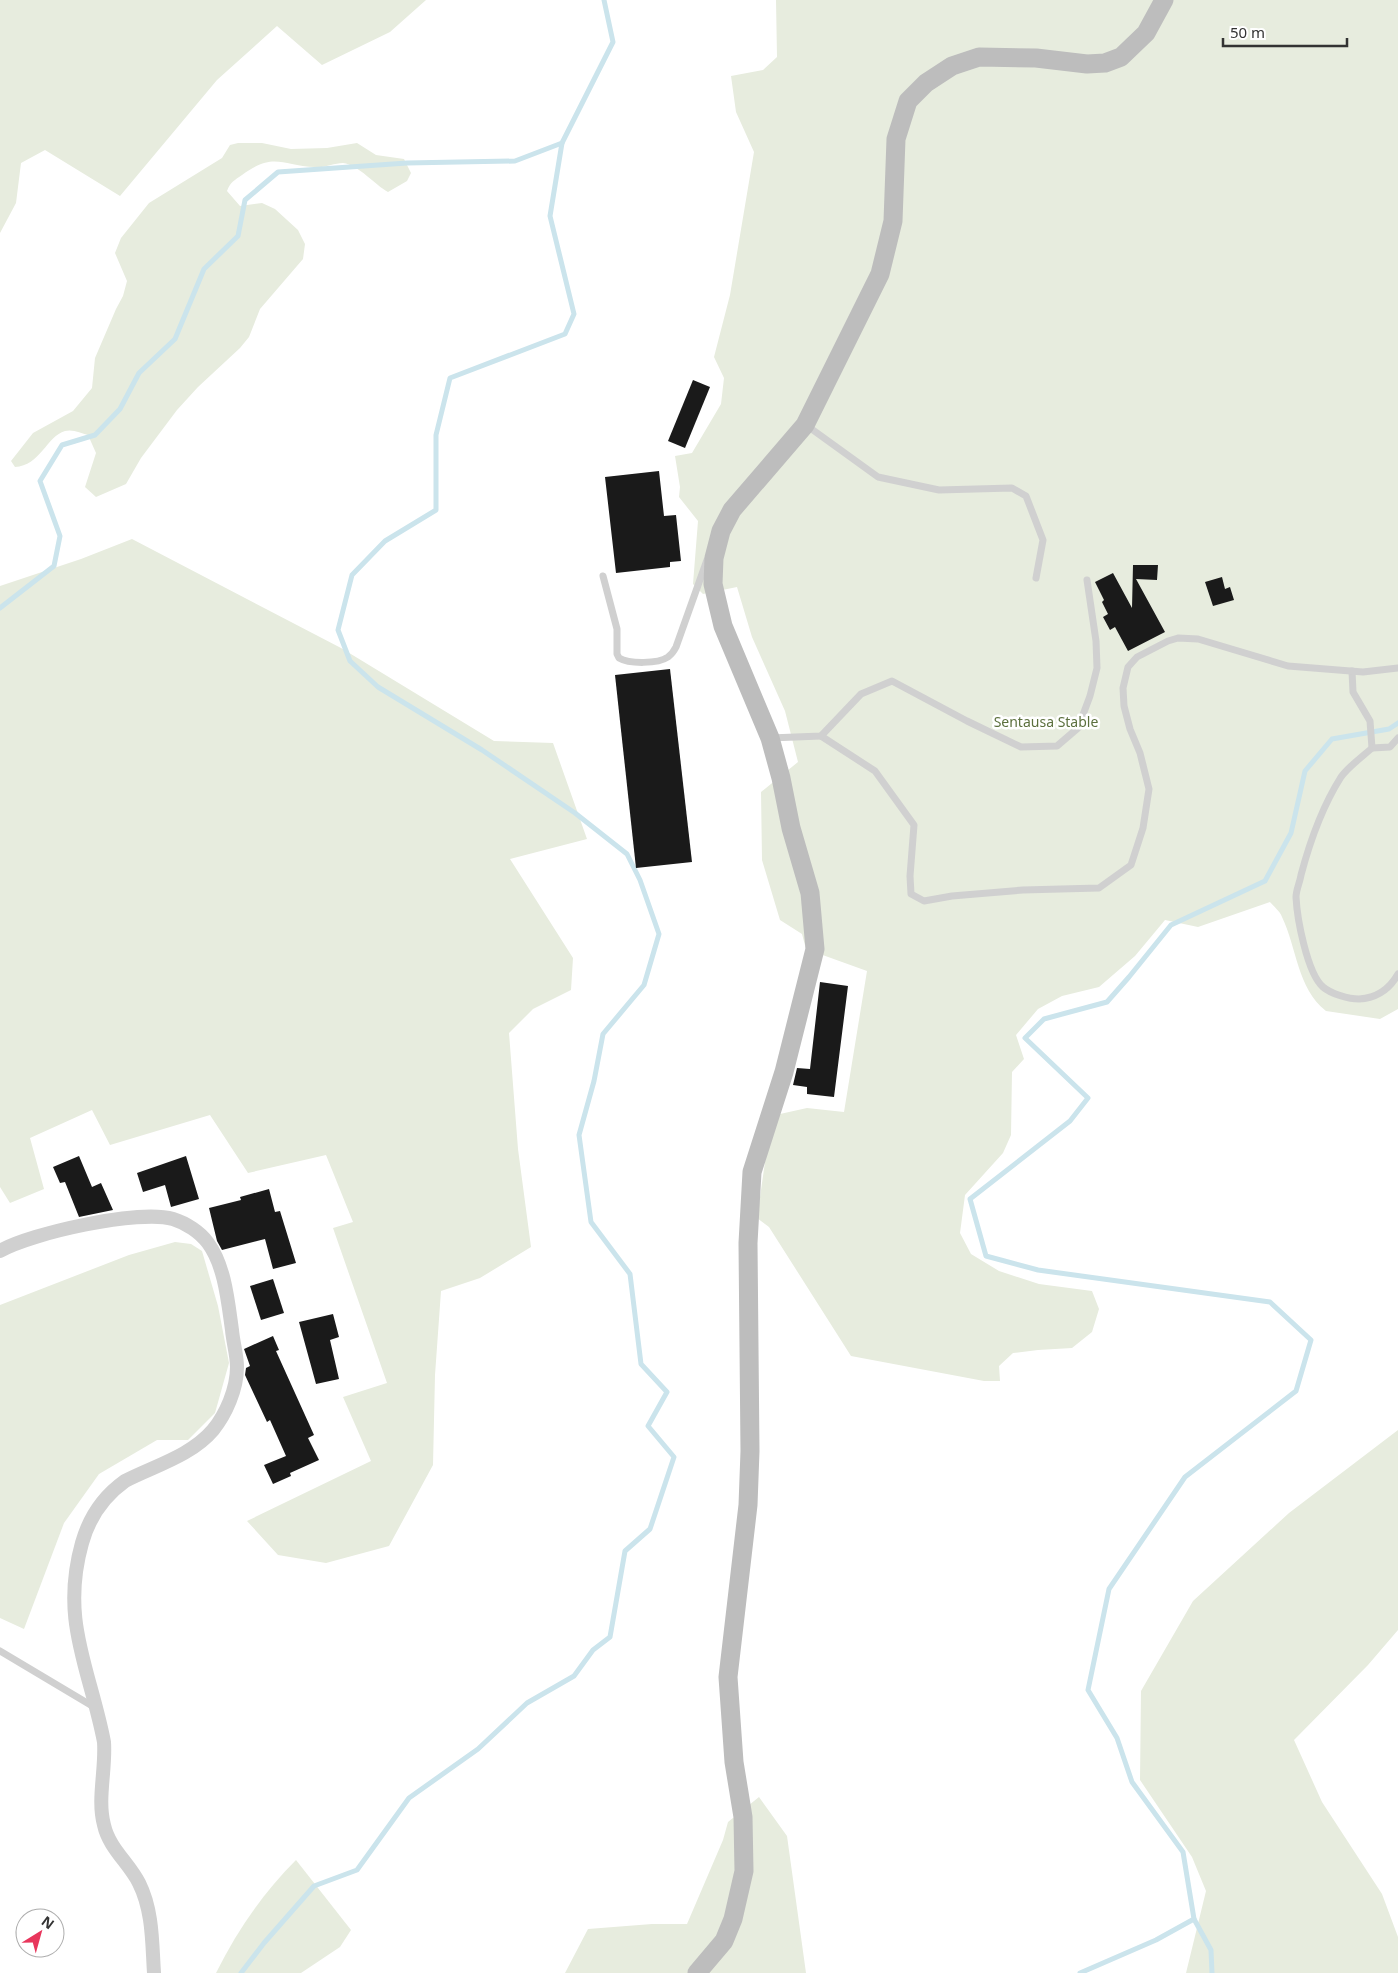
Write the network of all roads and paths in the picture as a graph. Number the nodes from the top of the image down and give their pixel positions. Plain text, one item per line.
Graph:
1 (1164, 0) edge
2 (805, 425) junction
3 (717, 546) junction
4 (603, 576) dead end
5 (1036, 578) dead end
6 (1087, 580) dead end
7 (1398, 668) edge
8 (1352, 670) junction
9 (821, 736) junction
10 (770, 738) junction
11 (1398, 738) edge
12 (1371, 744) junction
13 (1398, 974) edge
14 (0, 1251) edge
15 (0, 1651) edge
16 (96, 1708) junction
17 (154, 1973) edge
18 (697, 1973) edge

1 - 2 street
2 - 3 street
2 - 5 lane
3 - 4 lane
3 - 10 street
6 - 9 lane
7 - 8 lane
8 - 9 lane
8 - 12 lane
9 - 10 lane
10 - 18 street
11 - 12 lane
12 - 13 lane
14 - 16 street
15 - 16 lane
16 - 17 street

